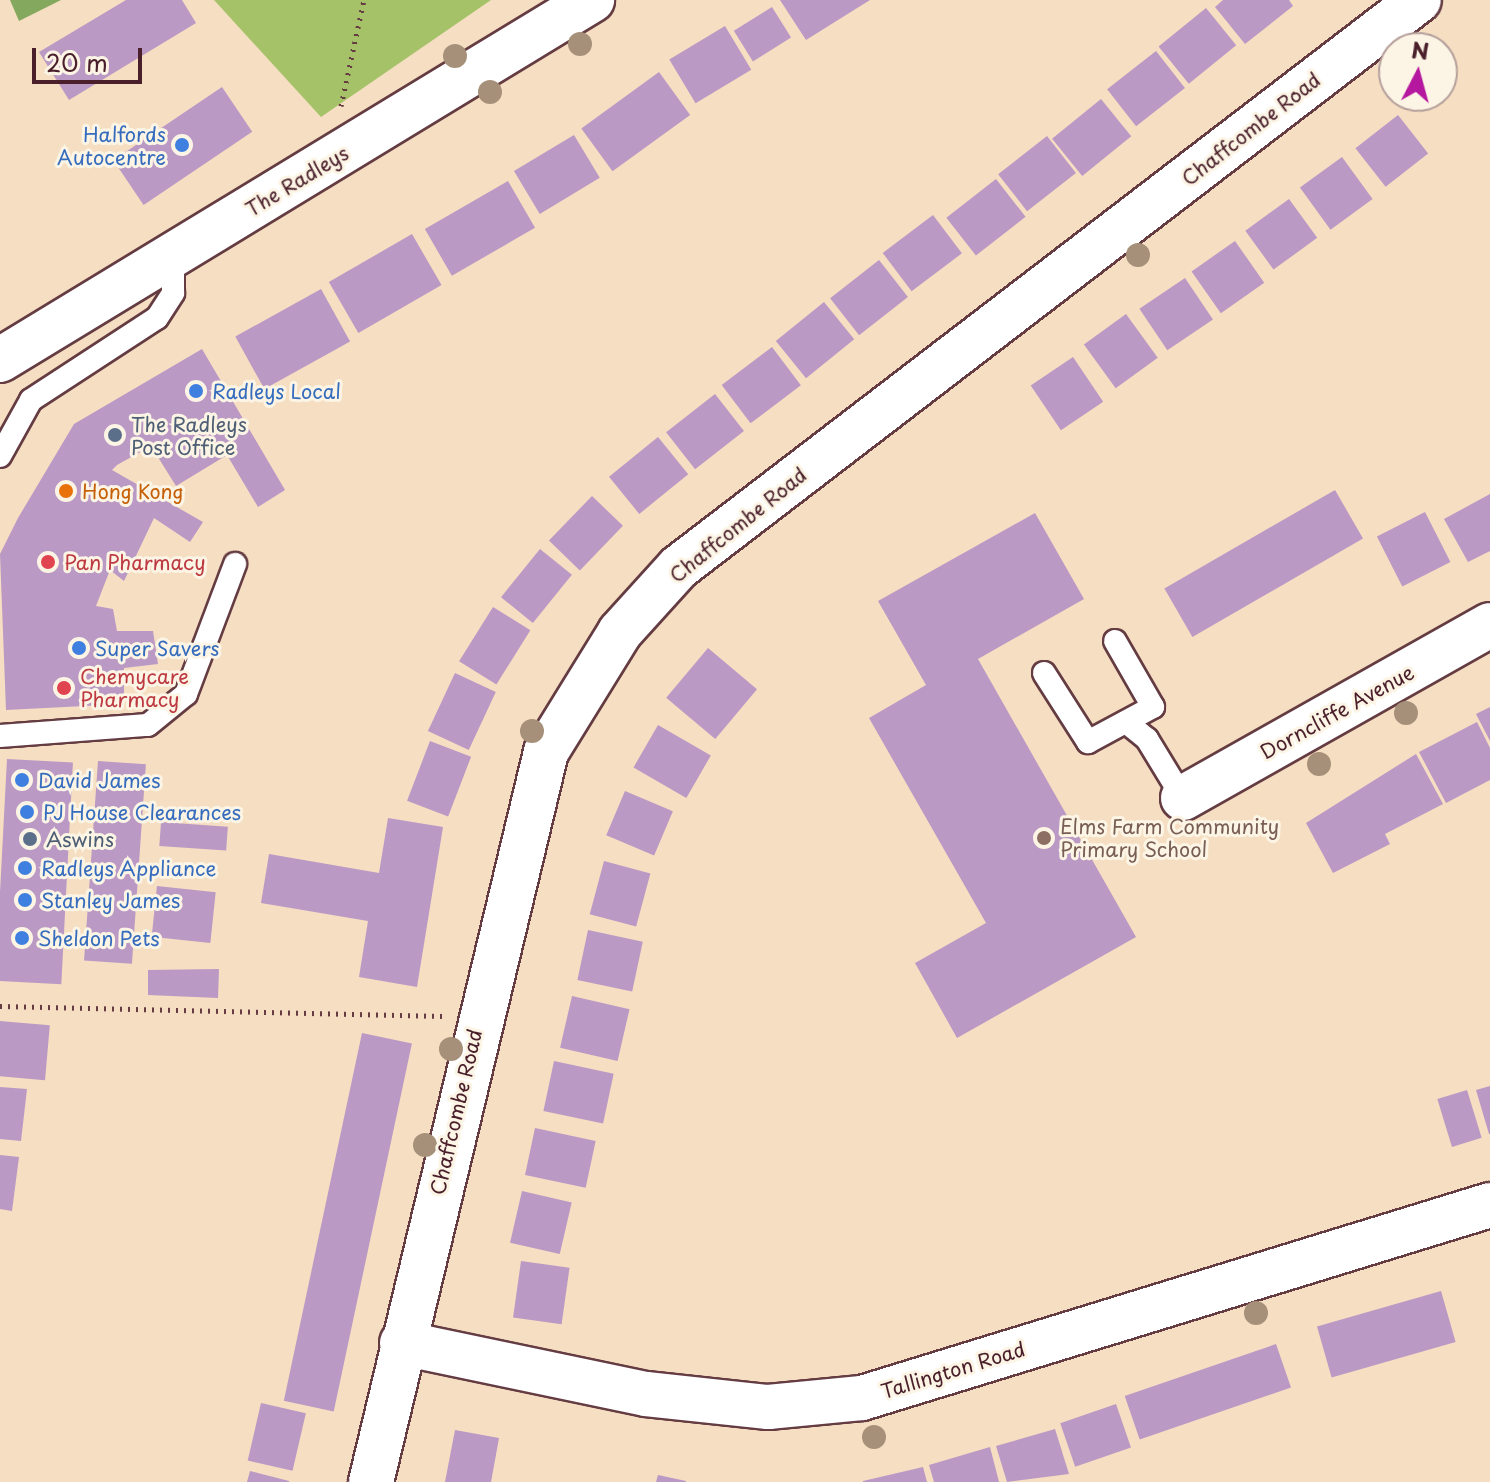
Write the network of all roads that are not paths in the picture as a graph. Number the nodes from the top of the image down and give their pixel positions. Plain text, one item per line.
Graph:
1 (592, 0) edge
2 (1419, 0) edge
3 (173, 254) junction
4 (0, 360) edge
5 (0, 456) edge
6 (235, 564) dead end
7 (1490, 625) edge
8 (1115, 641) dead end
9 (1044, 673) dead end
10 (1126, 722) junction
11 (0, 736) edge
12 (1183, 798) joint
13 (1490, 1205) edge
14 (402, 1343) junction
15 (371, 1482) edge

1 - 3 street, The Radleys
2 - 14 street, Chaffcombe Road
3 - 4 street, The Radleys
3 - 5 lane
6 - 11 lane
7 - 12 street, Dorncliffe Avenue
8 - 10 lane
9 - 10 lane
10 - 12 lane
13 - 14 street, Tallington Road
14 - 15 street, Chaffcombe Road

